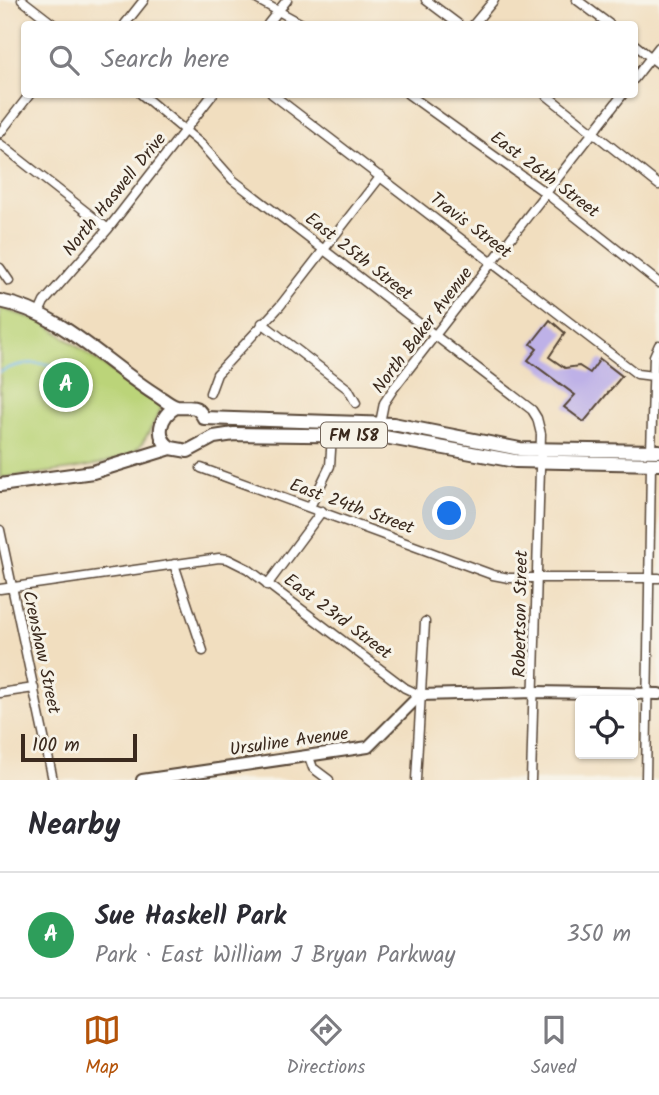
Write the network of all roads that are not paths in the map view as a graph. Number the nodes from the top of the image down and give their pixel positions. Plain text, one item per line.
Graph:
1 (22, 0) edge
2 (143, 0) edge
3 (258, 0) edge
4 (287, 0) edge
5 (426, 0) edge
6 (494, 0) edge
7 (577, 0) edge
8 (278, 11) junction
9 (49, 21) edge
10 (127, 21) edge
11 (270, 21) edge
12 (296, 21) edge
13 (454, 21) edge
14 (476, 21) edge
15 (605, 21) edge
16 (638, 46) edge
17 (659, 47) edge
18 (651, 57) junction
19 (659, 64) edge
20 (638, 75) edge
21 (27, 98) edge
22 (146, 98) edge
23 (210, 98) edge
24 (277, 98) edge
25 (414, 98) edge
26 (550, 98) edge
27 (620, 98) edge
28 (184, 132) junction
29 (0, 133) edge
30 (594, 133) junction
31 (0, 144) edge
32 (381, 176) junction
33 (659, 185) edge
34 (547, 194) junction
35 (108, 229) junction
36 (325, 249) junction
37 (493, 262) junction
38 (0, 268) edge
39 (9, 281) dead end
40 (659, 283) edge
41 (0, 301) edge
42 (40, 313) junction
43 (262, 323) junction
44 (435, 336) junction
45 (659, 345) edge
46 (653, 376) junction
47 (210, 393) dead end
48 (356, 403) dead end
49 (176, 407) junction
50 (204, 418) junction
51 (380, 423) junction
52 (332, 435) junction
53 (202, 442) junction
54 (172, 448) junction
55 (540, 456) junction
56 (655, 457) edge
57 (201, 468) dead end
58 (0, 485) edge
59 (310, 507) junction
60 (322, 511) junction
61 (0, 530) edge
62 (174, 564) junction
63 (536, 576) junction
64 (654, 578) edge
65 (267, 585) junction
66 (12, 587) junction
67 (0, 589) edge
68 (425, 622) dead end
69 (204, 651) dead end
70 (34, 688) junction
71 (534, 692) junction
72 (0, 693) edge
73 (654, 693) edge
74 (420, 695) junction
75 (309, 757) junction
76 (53, 780) edge
77 (142, 780) edge
78 (329, 780) edge
79 (416, 780) edge
80 (531, 780) edge
81 (646, 780) edge

1 - 9 street
2 - 10 street
3 - 8 street
4 - 8 street
5 - 13 street
6 - 14 street
7 - 15 street
8 - 11 street
8 - 12 street
16 - 18 street
17 - 18 street
18 - 19 street
18 - 20 street
21 - 29 street
22 - 28 street, East 25th Street
23 - 28 street, North Haswell Drive
24 - 32 street, Travis Street
25 - 34 street, East 26th Street
26 - 30 street
27 - 30 street, North Baker Avenue
28 - 35 street, North Haswell Drive
28 - 36 street, East 25th Street
30 - 33 street
30 - 34 street, North Baker Avenue
31 - 35 street
32 - 36 street
32 - 37 street, Travis Street
34 - 37 street, North Baker Avenue
34 - 40 street, East 26th Street
35 - 42 street, North Haswell Drive
36 - 43 street
36 - 44 street, East 25th Street
37 - 44 street, North Baker Avenue
37 - 46 street, Travis Street
38 - 39 street
41 - 42 main road, FM 158
42 - 49 main road, FM 158
43 - 47 street
43 - 48 street
44 - 51 street, North Baker Avenue
44 - 55 street, East 25th Street
45 - 46 street
46 - 56 street
49 - 50 main road, FM 158
49 - 54 main road
50 - 51 main road, FM 158
50 - 53 main road
51 - 55 main road, FM 158
52 - 53 main road, FM 158
52 - 55 main road, FM 158
52 - 59 street
53 - 54 main road, FM 158
54 - 58 main road, FM 158
55 - 56 main road, FM 158
55 - 63 street, Robertson Street
56 - 64 street
57 - 59 street, East 24th Street
59 - 60 street, East 24th Street
60 - 63 street, East 24th Street
60 - 65 street
61 - 66 street, Crenshaw Street
62 - 65 street, East 23rd Street
62 - 66 street, East 23rd Street
62 - 69 street
63 - 64 street, East 24th Street
63 - 71 street, Robertson Street
64 - 73 street
65 - 74 street, East 23rd Street
66 - 67 street, East 23rd Street
66 - 70 street, Crenshaw Street
68 - 74 street
70 - 72 street
70 - 76 street, Crenshaw Street
71 - 73 street
71 - 74 street
71 - 80 street, Robertson Street
73 - 81 street
74 - 75 street, Ursuline Avenue
74 - 79 street
75 - 77 street, Ursuline Avenue
75 - 78 street

